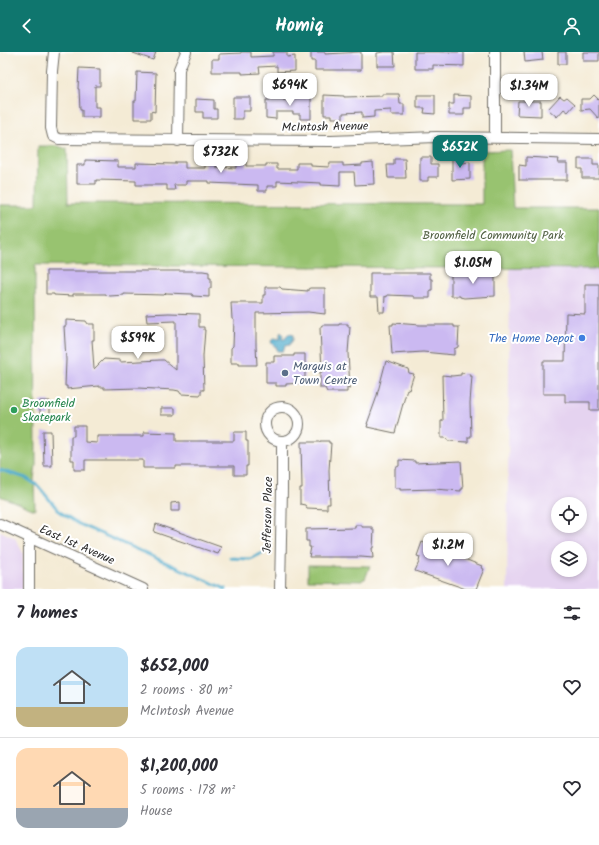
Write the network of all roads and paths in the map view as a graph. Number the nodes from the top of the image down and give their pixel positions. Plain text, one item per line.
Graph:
1 (54, 52) edge
2 (186, 52) edge
3 (495, 52) edge
4 (495, 137) junction
5 (599, 139) edge
6 (178, 140) junction
7 (282, 441) dead end
8 (0, 524) edge
9 (29, 538) junction
10 (29, 589) edge
11 (144, 589) edge
12 (280, 589) edge

1 - 6 street, McIntosh Avenue
2 - 6 street
3 - 4 street
4 - 5 street, McIntosh Avenue
4 - 6 street, McIntosh Avenue
7 - 12 street, Jefferson Place
8 - 9 street, East 1st Avenue
9 - 10 street
9 - 11 street, East 1st Avenue

